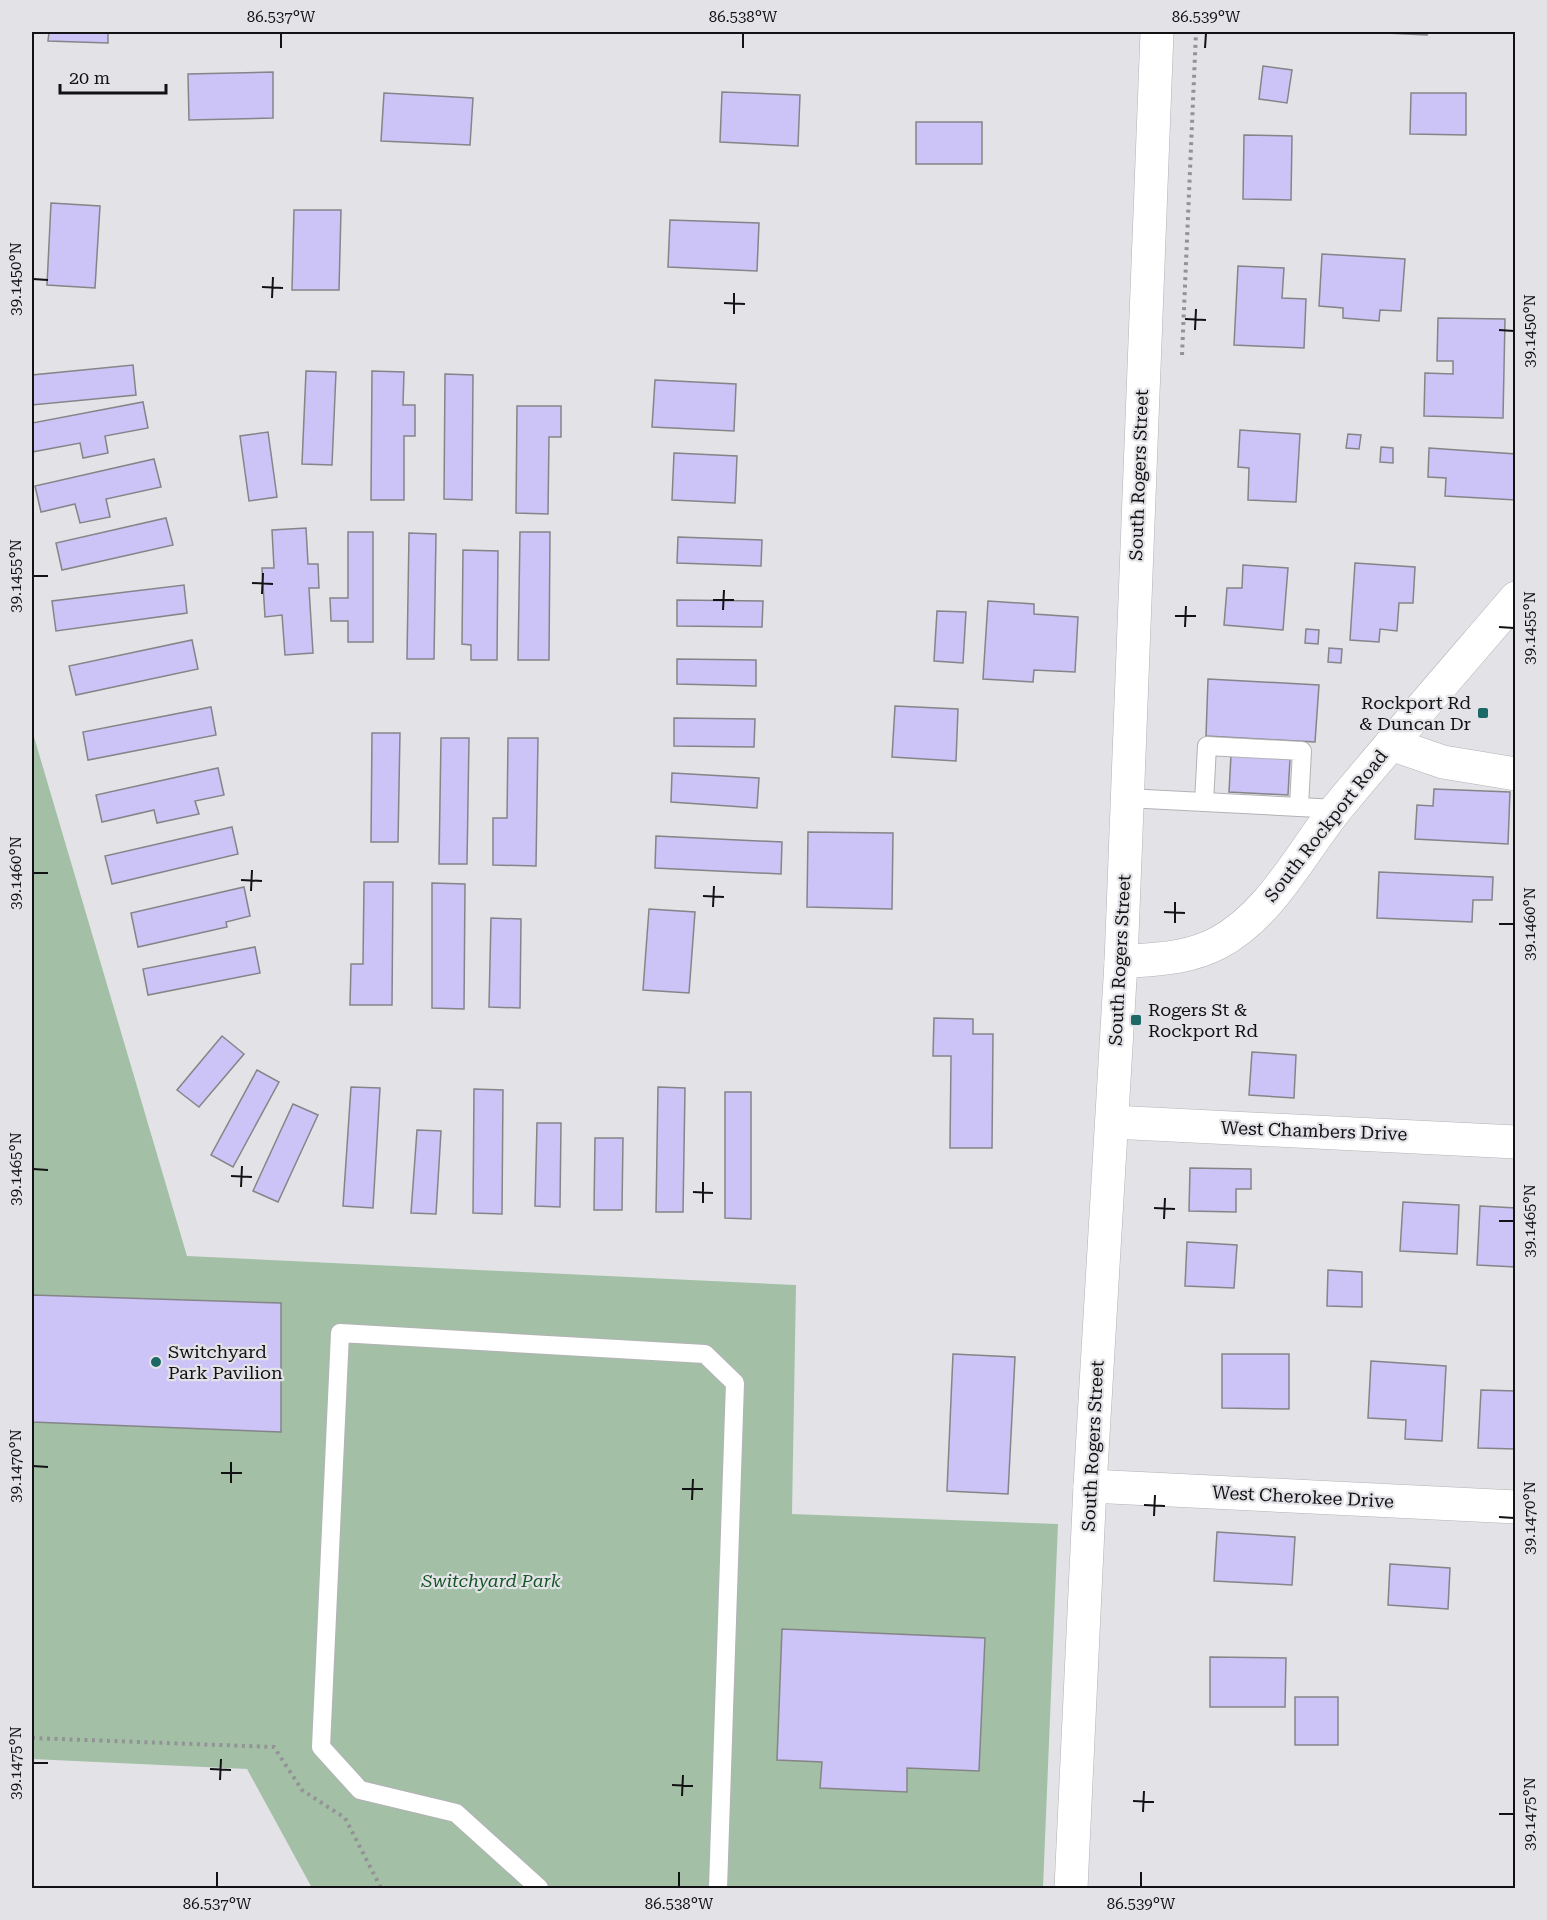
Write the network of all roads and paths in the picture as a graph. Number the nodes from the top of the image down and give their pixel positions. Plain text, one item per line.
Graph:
1 (1157, 32) edge
2 (1515, 598) edge
3 (1392, 744) junction
4 (1515, 774) edge
5 (1126, 798) junction
6 (1204, 802) junction
7 (1299, 806) junction
8 (1336, 809) junction
9 (1121, 962) junction
10 (1112, 1122) junction
11 (1515, 1142) edge
12 (1090, 1486) junction
13 (1515, 1507) edge
14 (32, 1738) edge
15 (381, 1888) edge
16 (539, 1888) edge
17 (718, 1888) edge
18 (1071, 1888) edge

1 - 5 street, South Rogers Street
2 - 3 street, South Rockport Road
3 - 4 street
3 - 8 street, South Rockport Road
5 - 6 lane
5 - 9 street, South Rogers Street
6 - 7 lane
6 - 7 lane
7 - 8 lane
8 - 9 street, South Rockport Road
9 - 10 street, South Rogers Street
10 - 11 street, West Chambers Drive
10 - 12 street, South Rogers Street
12 - 13 street, West Cherokee Drive
12 - 18 street, South Rogers Street
14 - 15 path
16 - 17 lane

